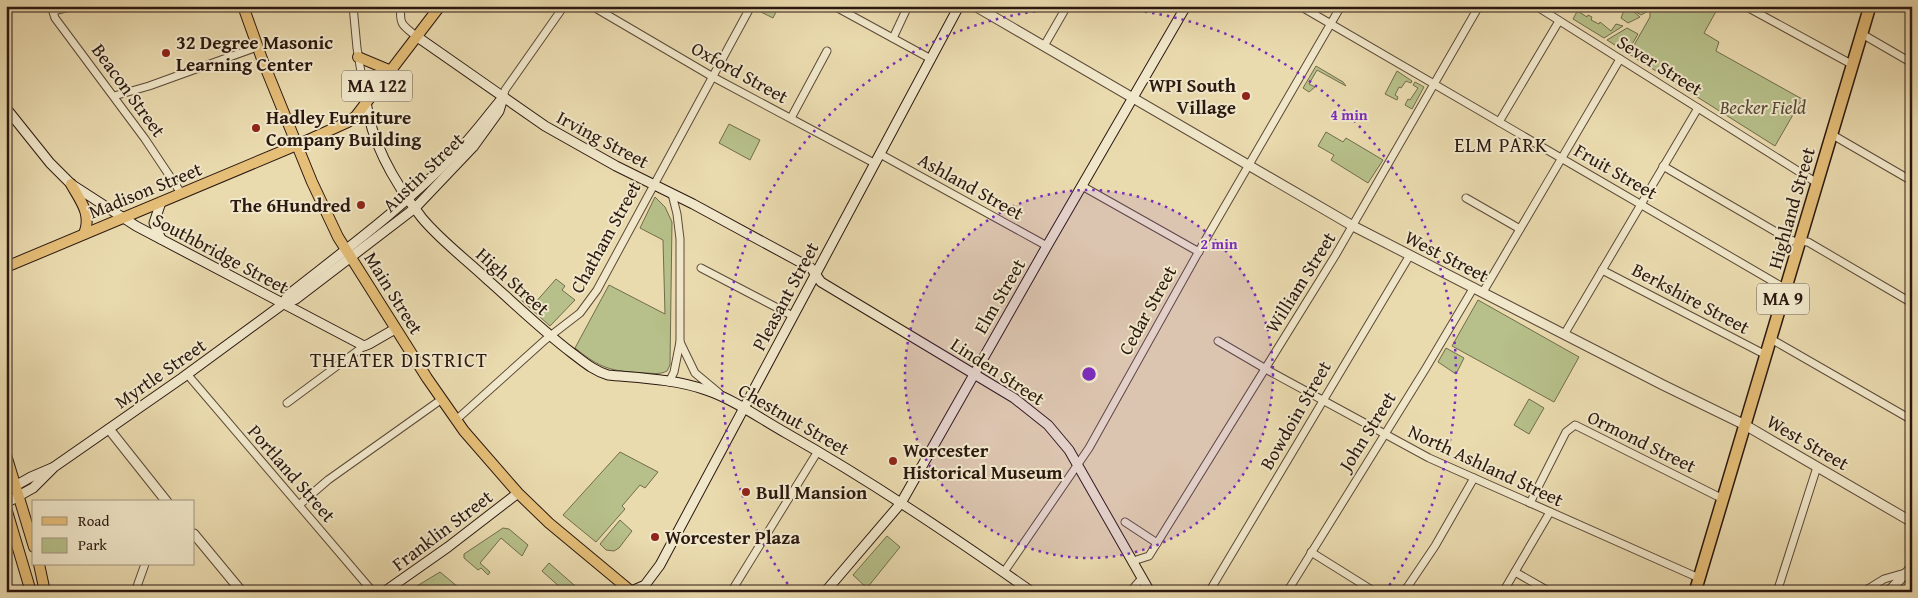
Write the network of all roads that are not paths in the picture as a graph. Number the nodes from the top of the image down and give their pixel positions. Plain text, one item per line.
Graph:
1 (74, 6) edge
2 (243, 6) edge
3 (352, 6) edge
4 (401, 6) edge
5 (440, 6) edge
6 (564, 6) edge
7 (592, 6) edge
8 (751, 6) edge
9 (834, 6) edge
10 (852, 6) edge
11 (908, 6) edge
12 (959, 6) edge
13 (975, 6) edge
14 (1067, 6) edge
15 (1186, 6) edge
16 (1300, 6) edge
17 (1341, 6) edge
18 (1479, 6) edge
19 (1536, 6) edge
20 (1745, 6) edge
21 (1870, 6) edge
22 (52, 9) edge
23 (848, 14) junction
24 (1559, 21) junction
25 (1331, 24) junction
26 (1862, 34) junction
27 (416, 36) junction
28 (893, 38) junction
29 (1044, 46) junction
30 (257, 47) junction
31 (827, 51) dead end
32 (358, 57) junction
33 (931, 59) junction
34 (1620, 59) junction
35 (1912, 63) edge
36 (1853, 65) junction
37 (389, 70) junction
38 (713, 77) junction
39 (1435, 84) junction
40 (114, 96) junction
41 (504, 98) junction
42 (1133, 98) junction
43 (366, 102) junction
44 (6, 108) edge
45 (1698, 108) junction
46 (791, 118) junction
47 (1500, 122) junction
48 (1831, 134) junction
49 (297, 145) junction
50 (880, 154) junction
51 (1562, 158) junction
52 (874, 164) junction
53 (1249, 165) junction
54 (1664, 166) junction
55 (1912, 181) edge
56 (1817, 183) junction
57 (71, 184) junction
58 (653, 184) junction
59 (1082, 186) junction
60 (181, 193) junction
61 (672, 194) junction
62 (408, 198) junction
63 (1466, 198) dead end
64 (161, 202) junction
65 (1641, 204) junction
66 (415, 208) junction
67 (121, 218) junction
68 (1353, 226) junction
69 (1520, 229) junction
70 (84, 234) junction
71 (162, 240) junction
72 (1800, 242) junction
73 (1046, 246) junction
74 (1199, 252) junction
75 (349, 253) junction
76 (1410, 255) junction
77 (6, 266) edge
78 (701, 268) dead end
79 (1602, 270) junction
80 (816, 274) junction
81 (1478, 289) junction
82 (1786, 289) junction
83 (1912, 303) edge
84 (282, 304) junction
85 (793, 316) junction
86 (395, 329) junction
87 (1565, 333) junction
88 (551, 337) junction
89 (1771, 339) junction
90 (1218, 341) dead end
91 (680, 342) junction
92 (364, 346) junction
93 (1766, 355) junction
94 (1266, 369) junction
95 (187, 374) junction
96 (974, 374) junction
97 (669, 382) junction
98 (725, 398) junction
99 (442, 399) junction
100 (1322, 400) junction
101 (288, 403) dead end
102 (743, 409) junction
103 (456, 420) junction
104 (1912, 420) edge
105 (1745, 425) junction
106 (109, 429) junction
107 (1384, 435) junction
108 (818, 451) junction
109 (6, 455) edge
110 (1077, 464) junction
111 (54, 467) junction
112 (1817, 467) junction
113 (1474, 478) junction
114 (16, 486) junction
115 (6, 491) edge
116 (518, 493) junction
117 (19, 496) junction
118 (1723, 499) junction
119 (165, 500) edge
120 (901, 503) junction
121 (1530, 503) junction
122 (6, 504) edge
123 (299, 505) junction
124 (6, 508) edge
125 (1550, 512) junction
126 (1126, 522) dead end
127 (1912, 522) edge
128 (195, 535) edge
129 (32, 540) edge
130 (1157, 543) junction
131 (1312, 552) junction
132 (1133, 561) junction
133 (38, 566) edge
134 (145, 566) edge
135 (1908, 570) edge
136 (1004, 572) junction
137 (1515, 572) junction
138 (1142, 578) junction
139 (1699, 578) junction
140 (1019, 588) edge
141 (631, 591) edge
142 (826, 591) edge
143 (32, 592) edge
144 (45, 592) edge
145 (135, 592) edge
146 (242, 592) edge
147 (373, 592) edge
148 (384, 592) edge
149 (731, 592) edge
150 (1032, 592) edge
151 (1130, 592) edge
152 (1150, 592) edge
153 (1209, 592) edge
154 (1287, 592) edge
155 (1376, 592) edge
156 (1404, 592) edge
157 (1503, 592) edge
158 (1550, 592) edge
159 (1695, 592) edge
160 (1777, 592) edge
161 (1863, 592) edge
162 (1888, 592) edge

1 - 22 street
2 - 30 main road, Main Street
3 - 32 street
4 - 27 street, Irving Street
5 - 27 main road, MA 122
6 - 41 street, Austin Street
7 - 38 street, Oxford Street
8 - 38 street, Chatham Street
9 - 23 street
10 - 23 street
11 - 28 street
12 - 33 main road, Pleasant Street
13 - 29 main road, West Street
14 - 29 street
15 - 42 main road, Elm Street
16 - 25 street, Fruit Street
17 - 25 street, Cedar Street
18 - 39 street, William Street
19 - 24 street, Sever Street
20 - 36 street
21 - 26 highway, Highland Street / MA 9
22 - 40 street, Beacon Street
23 - 28 street
24 - 34 street, Sever Street
24 - 47 street
25 - 39 street, Fruit Street
25 - 53 street, Cedar Street
26 - 35 street
26 - 36 highway, Highland Street / MA 9
27 - 37 main road, MA 122
27 - 41 main road, Irving Street
28 - 33 street
29 - 42 main road, West Street
30 - 40 street
30 - 49 main road, Main Street
31 - 46 street
32 - 37 main road
32 - 43 street
33 - 50 main road, Pleasant Street
34 - 45 street, Sever Street
34 - 51 street, John Street
36 - 48 highway, Highland Street / MA 9
37 - 43 main road, MA 122
38 - 46 street, Oxford Street
38 - 58 street, Chatham Street
39 - 47 street, Fruit Street
39 - 68 street, William Street
40 - 60 street, Beacon Street
41 - 58 main road, Irving Street
41 - 62 main road, Austin Street
41 - 66 main road, Austin Street
42 - 53 main road, West Street
42 - 59 main road, Elm Street
43 - 49 main road, MA 122
43 - 62 main road, High Street
44 - 57 main road, Southbridge Street
45 - 54 street
45 - 56 street, Sever Street
46 - 52 street, Oxford Street
47 - 51 street, Fruit Street
48 - 55 street
48 - 56 highway, Highland Street / MA 9
49 - 60 main road, Madison Street / MA 122
49 - 75 main road, Main Street
50 - 52 main road, Pleasant Street
50 - 73 street, Ashland Street
51 - 65 street, Fruit Street
51 - 69 street, John Street
52 - 80 main road, Pleasant Street
53 - 68 main road, West Street
53 - 74 street, Cedar Street
54 - 65 street
54 - 72 street
56 - 72 highway, Highland Street / MA 9
57 - 67 main road, Southbridge Street
57 - 70 main road
58 - 61 main road, Irving Street
58 - 88 street, Chatham Street
59 - 73 main road, Elm Street
59 - 74 street
60 - 64 main road, Madison Street / MA 122
61 - 80 main road, Irving Street
61 - 91 street, Chestnut Street
62 - 66 main road, High Street
62 - 75 main road, Austin Street
63 - 69 street
64 - 67 main road, Madison Street / MA 122
64 - 71 main road
65 - 79 street
65 - 82 street, Fruit Street
66 - 75 main road, Austin Street
66 - 88 main road, High Street
67 - 70 main road, Madison Street / MA 122
67 - 71 main road, Southbridge Street
68 - 76 main road, West Street
68 - 94 street, William Street
69 - 81 street, John Street
70 - 77 main road, Madison Street / MA 122
71 - 84 main road, Southbridge Street
72 - 82 highway, Highland Street / MA 9
72 - 83 street
73 - 96 main road, Elm Street
74 - 110 street, Cedar Street
75 - 84 main road, Myrtle Street
75 - 86 main road, Main Street
76 - 81 main road, West Street
76 - 100 street, Bowdoin Street
78 - 85 street
79 - 87 street
79 - 93 street, Berkshire Street
80 - 85 main road, Pleasant Street
80 - 96 main road, Linden Street
81 - 87 main road, West Street
81 - 107 street, John Street
82 - 89 highway, Highland Street / MA 9
84 - 92 main road, Southbridge Street
84 - 95 main road, Myrtle Street
85 - 102 main road, Pleasant Street
86 - 92 main road
86 - 99 main road, Main Street
87 - 105 main road, West Street
88 - 97 main road, High Street
88 - 103 street, Chatham Street
89 - 93 highway, Highland Street / MA 9
89 - 104 street
90 - 94 street, North Ashland Street
91 - 97 street
91 - 98 street, Chestnut Street
92 - 101 street
93 - 105 highway, Highland Street / MA 9
94 - 100 street, North Ashland Street
94 - 130 street, William Street
95 - 106 main road, Myrtle Street
95 - 123 street, Portland Street
96 - 110 main road, Linden Street
96 - 120 main road, Elm Street
97 - 98 main road
98 - 102 main road, Chestnut Street
99 - 103 main road, Main Street
99 - 123 street
100 - 107 street, North Ashland Street
100 - 153 street, Bowdoin Street
102 - 108 main road, Chestnut Street
102 - 141 main road, Pleasant Street
103 - 116 main road, Main Street
105 - 112 main road, West Street
105 - 118 highway, Highland Street / MA 9
106 - 111 main road, Myrtle Street
106 - 119 main road
107 - 113 street, North Ashland Street
107 - 131 street, John Street
108 - 120 main road, Chestnut Street
108 - 149 street
109 - 114 main road
110 - 132 main road, Linden Street
110 - 136 street, Cedar Street
111 - 114 main road, Myrtle Street
111 - 117 main road, Myrtle Street
112 - 127 main road, West Street
112 - 160 street
113 - 121 street, North Ashland Street
113 - 156 street
114 - 115 main road, Myrtle Street
114 - 117 main road
116 - 141 main road, Main Street
116 - 148 main road, Franklin Street
117 - 122 main road, Myrtle Street
117 - 129 main road
118 - 121 street, Ormond Street
118 - 139 highway, Highland Street / MA 9
120 - 136 main road, Chestnut Street
120 - 142 main road, Elm Street
121 - 125 street, North Ashland Street
123 - 147 street, Portland Street
124 - 143 main road
125 - 137 street
125 - 139 street, North Ashland Street
126 - 130 street
128 - 146 main road
130 - 132 street, William Street
131 - 154 street, John Street
131 - 155 street
132 - 138 main road, Linden Street
133 - 144 main road
134 - 145 street
135 - 161 street
135 - 162 main road
136 - 140 main road, Chestnut Street
137 - 157 street
137 - 158 street
138 - 151 street
138 - 152 main road, Linden Street
139 - 159 highway, Highland Street / MA 9
140 - 150 main road, Chestnut Street

